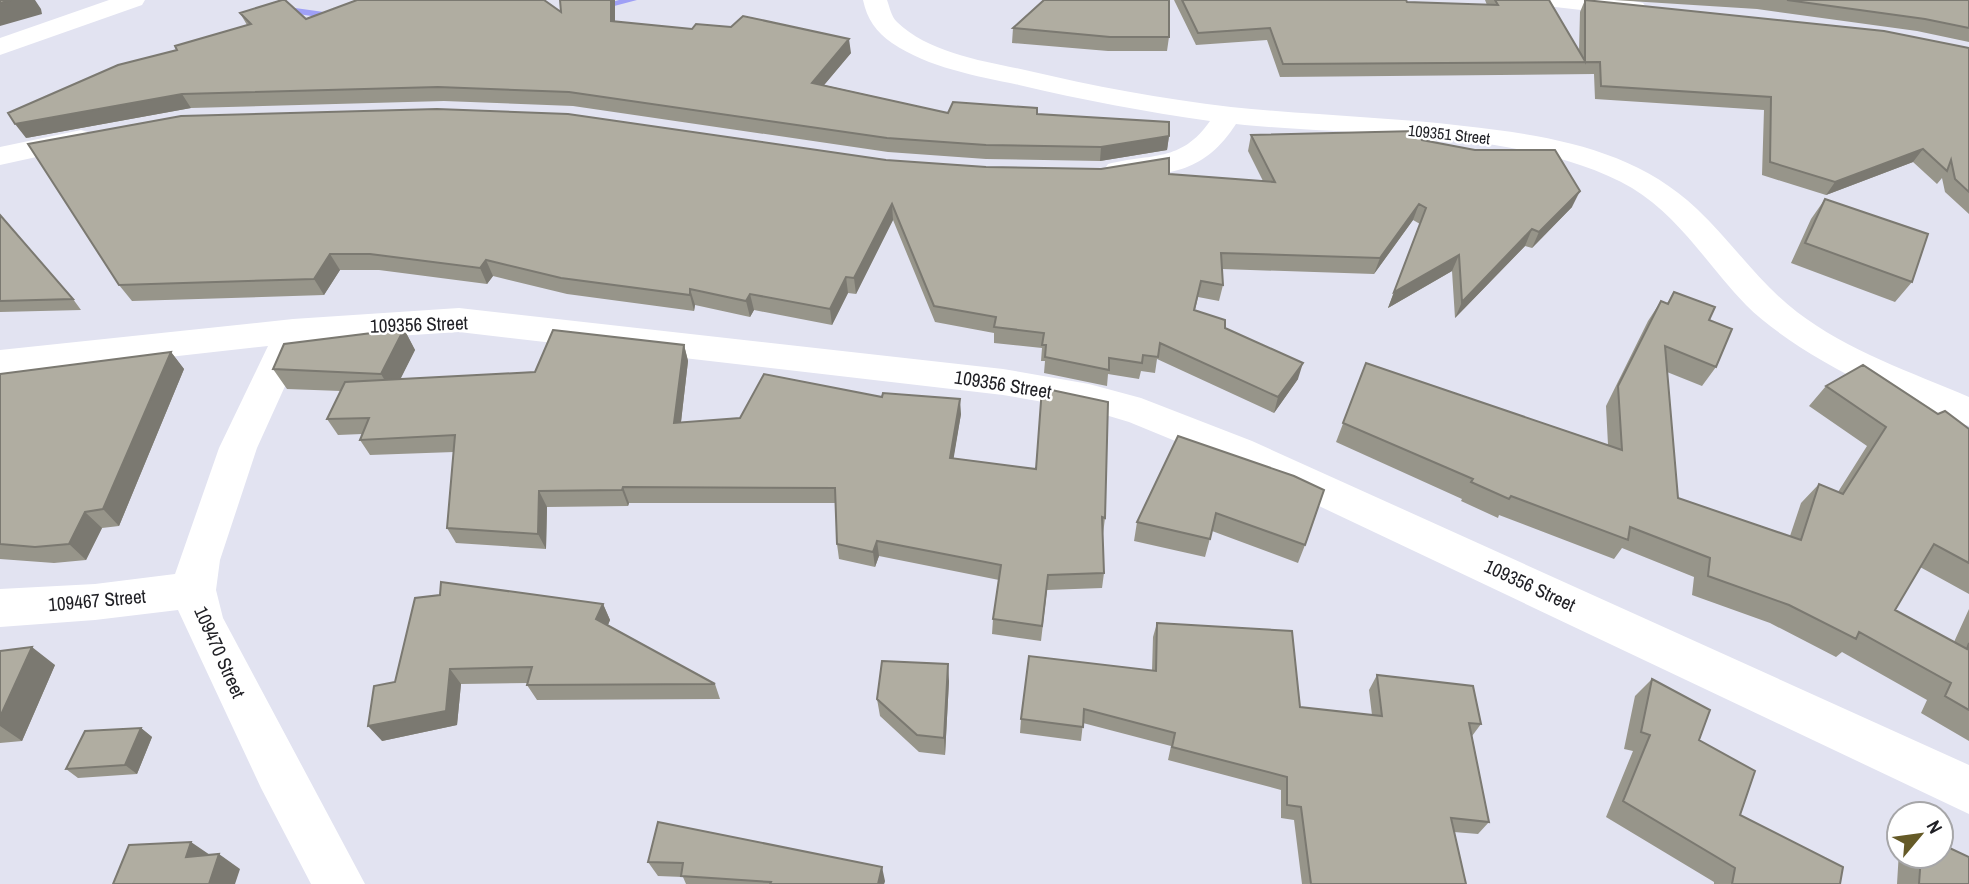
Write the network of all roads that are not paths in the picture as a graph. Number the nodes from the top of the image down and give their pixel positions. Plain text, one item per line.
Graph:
1 (133, 0) edge
2 (875, 0) edge
3 (1555, 0) edge
4 (1664, 12) edge
5 (0, 47) edge
6 (1228, 114) junction
7 (107, 134) edge
8 (0, 156) edge
9 (1087, 172) edge
10 (293, 331) junction
11 (0, 363) edge
12 (1969, 412) edge
13 (194, 590) junction
14 (0, 608) edge
15 (1969, 790) edge
16 (339, 884) edge

1 - 5 street
2 - 6 street, 109351 Street
3 - 4 street
6 - 9 street
6 - 12 street, 109351 Street
7 - 8 street
10 - 11 street, 109356 Street
10 - 13 street, 109470 Street
10 - 15 street, 109356 Street
13 - 14 street, 109467 Street
13 - 16 street, 109470 Street

